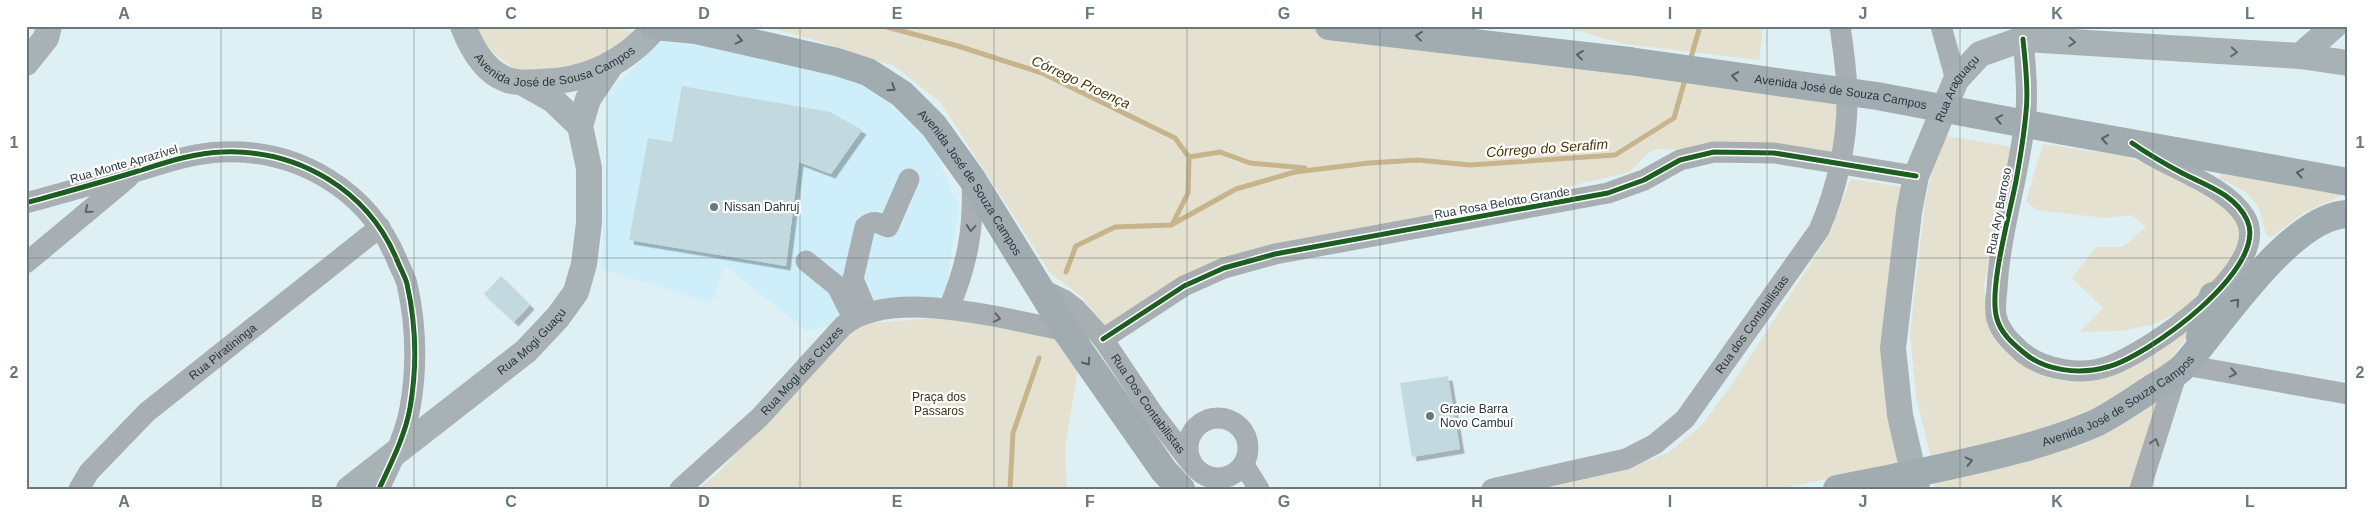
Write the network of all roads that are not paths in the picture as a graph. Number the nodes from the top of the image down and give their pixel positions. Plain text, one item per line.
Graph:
1 (463, 26) edge
2 (656, 26) edge
3 (1330, 26) edge
4 (1840, 26) edge
5 (1942, 26) edge
6 (2334, 26) edge
7 (50, 30) edge
8 (2022, 33) edge
9 (2300, 56) junction
10 (26, 62) edge
11 (2348, 63) edge
12 (611, 65) junction
13 (1956, 80) junction
14 (522, 83) junction
15 (580, 126) junction
16 (2132, 143) junction
17 (1839, 163) junction
18 (137, 171) junction
19 (1916, 176) junction
20 (909, 179) dead end
21 (972, 179) junction
22 (2348, 182) edge
23 (48, 197) junction
24 (26, 203) edge
25 (2345, 214) edge
26 (380, 227) junction
27 (66, 228) junction
28 (806, 261) dead end
29 (2271, 262) junction
30 (26, 263) edge
31 (845, 282) junction
32 (1039, 288) junction
33 (2220, 289) junction
34 (949, 308) junction
35 (860, 315) junction
36 (1066, 331) junction
37 (1104, 339) junction
38 (2186, 362) junction
39 (2348, 394) edge
40 (1154, 415) junction
41 (1190, 438) junction
42 (397, 450) junction
43 (1191, 462) junction
44 (1244, 465) junction
45 (1912, 479) edge
46 (1218, 484) edge
47 (79, 489) edge
48 (349, 489) edge
49 (379, 489) edge
50 (680, 489) edge
51 (1181, 489) edge
52 (1258, 489) edge
53 (1492, 489) edge
54 (1837, 489) edge
55 (2140, 489) edge

1 - 14 main road, Avenida José de Sousa Campos
2 - 12 main road, Avenida José de Sousa Campos
2 -> 21 highway, Avenida José de Souza Campos
16 -> 3 highway, Avenida José de Souza Campos, bridge
4 - 17 street, Rua dos Contabilistas
5 - 13 street
6 - 9 main road
7 - 10 main road
8 -> 9 main road, Rua Araguaçu
8 - 13 main road, Rua Araguaçu
8 - 33 street, Rua Ary Barroso
9 - 11 main road, Rua Araguaçu
12 - 14 main road, Avenida José de Sousa Campos
12 - 15 main road, Rua Mogi Guaçu
13 - 19 main road, Rua Araguaçu
14 - 15 main road
15 - 42 main road, Rua Mogi Guaçu
22 -> 16 highway, Avenida José de Souza Campos
16 - 33 street, Rua Ary Barroso
17 - 19 street, Rua Rosa Belotto Grande
17 - 37 street, Rua Rosa Belotto Grande
17 - 53 street, Rua dos Contabilistas
18 - 23 street, Rua Monte Aprazível
18 - 26 street, Rua Monte Aprazível
18 -> 27 street
19 - 45 main road, Rua Araguaçu
20 - 31 street
21 - 32 highway, Avenida José de Souza Campos
21 -> 34 street
23 - 24 street, Rua Monte Aprazível
23 - 27 street
25 - 29 highway, Avenida José de Souza Campos
26 - 42 street, Rua Monte Aprazível
26 - 47 street, Rua Piratininga
27 - 30 street
28 - 31 street
29 - 33 highway
38 -> 29 highway, Avenida José de Souza Campos
31 - 35 street
32 - 36 highway, Avenida José de Souza Campos
32 - 37 street, Rua Dos Contabilistas
33 - 38 highway
34 - 35 street
34 -> 36 street
35 - 50 street, Rua Mogi das Cruzes
36 -> 51 highway, Avenida José de Souza Campos
37 - 40 street, Rua Dos Contabilistas
38 -> 39 street
45 -> 38 highway, Avenida José de Souza Campos
55 -> 38 street
40 - 41 street, Rua dos Contabilistas
40 - 43 street, Rua Dos Contabilistas
41 - 43 street, Rua dos Contabilistas
41 - 44 street, Rua dos Contabilistas
42 - 48 main road, Rua Mogi Guaçu
42 - 49 street, Rua Monte Aprazível
43 - 46 street, Rua dos Contabilistas
44 - 46 street, Rua dos Contabilistas
44 - 52 street
45 - 54 highway, Avenida José de Souza Campos

